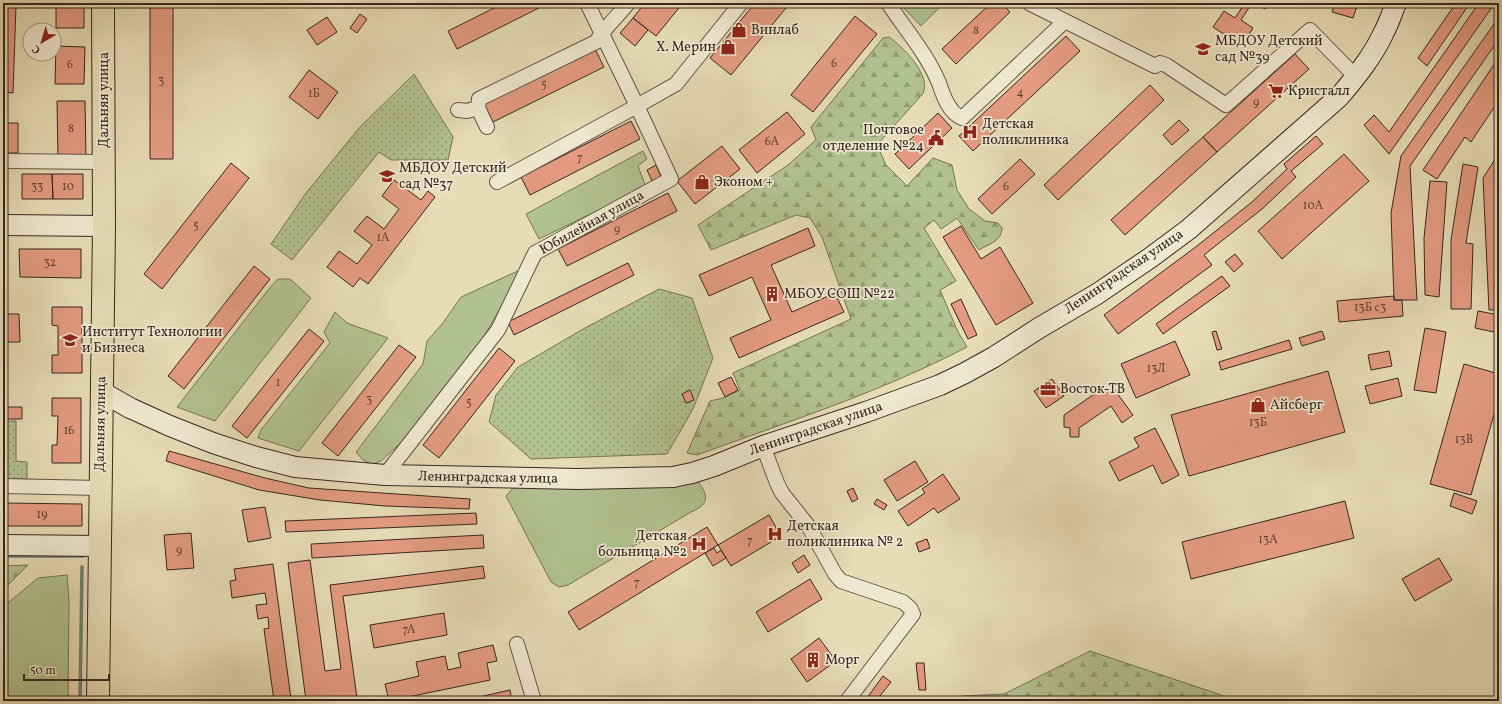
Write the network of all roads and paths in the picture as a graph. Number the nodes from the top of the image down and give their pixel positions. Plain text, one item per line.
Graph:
1 (103, 3) edge
2 (587, 3) edge
3 (628, 3) edge
4 (742, 3) edge
5 (888, 3) edge
6 (1029, 3) edge
7 (1396, 3) edge
8 (1065, 21) junction
9 (601, 33) junction
10 (1356, 77) junction
11 (637, 106) junction
12 (478, 108) junction
13 (458, 110) dead end
14 (487, 127) dead end
15 (3, 162) edge
16 (104, 162) junction
17 (497, 182) dead end
18 (3, 225) edge
19 (104, 226) junction
20 (102, 392) junction
21 (763, 446) junction
22 (385, 476) junction
23 (3, 486) edge
24 (100, 488) junction
25 (3, 546) edge
26 (100, 546) junction
27 (517, 644) dead end
28 (98, 701) edge
29 (534, 701) edge
30 (847, 701) edge

1 - 16 main road, Дальняя улица
2 - 9 street, Юбилейная улица
3 - 9 street
4 - 11 street
5 - 8 street
6 - 8 street
7 - 10 street, Ленинградская улица
8 - 10 street
9 - 11 street, Юбилейная улица
9 - 12 street
10 - 21 street, Ленинградская улица
11 - 17 street
11 - 22 street, Юбилейная улица
12 - 13 street
12 - 14 street
15 - 16 street
16 - 19 main road, Дальняя улица
18 - 19 street
19 - 20 main road, Дальняя улица
20 - 22 street, Ленинградская улица
20 - 24 main road, Дальняя улица
21 - 22 street, Ленинградская улица
21 - 30 street
23 - 24 street
24 - 26 main road, Дальняя улица
25 - 26 street
26 - 28 main road, Дальняя улица
27 - 29 street

